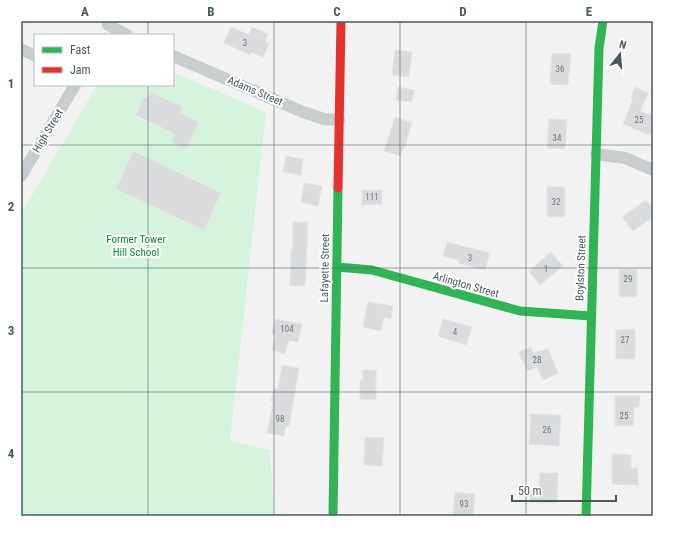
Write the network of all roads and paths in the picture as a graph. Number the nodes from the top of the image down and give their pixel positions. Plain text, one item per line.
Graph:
1 (341, 21) edge
2 (603, 21) edge
3 (107, 27) edge
4 (124, 34) edge
5 (21, 49) edge
6 (34, 56) edge
7 (174, 56) edge
8 (74, 86) edge
9 (339, 120) junction
10 (596, 154) junction
11 (653, 170) edge
12 (21, 176) edge
13 (337, 267) junction
14 (591, 316) junction
15 (333, 516) edge
16 (586, 516) edge

1 - 9 street, Lafayette Street
2 - 10 street, Boylston Street
3 - 4 street
5 - 6 street
7 - 9 street, Adams Street
8 - 12 street, High Street
9 - 13 street, Lafayette Street
10 - 11 street
10 - 14 street, Boylston Street
13 - 14 street, Arlington Street
13 - 15 street, Lafayette Street
14 - 16 street, Boylston Street

